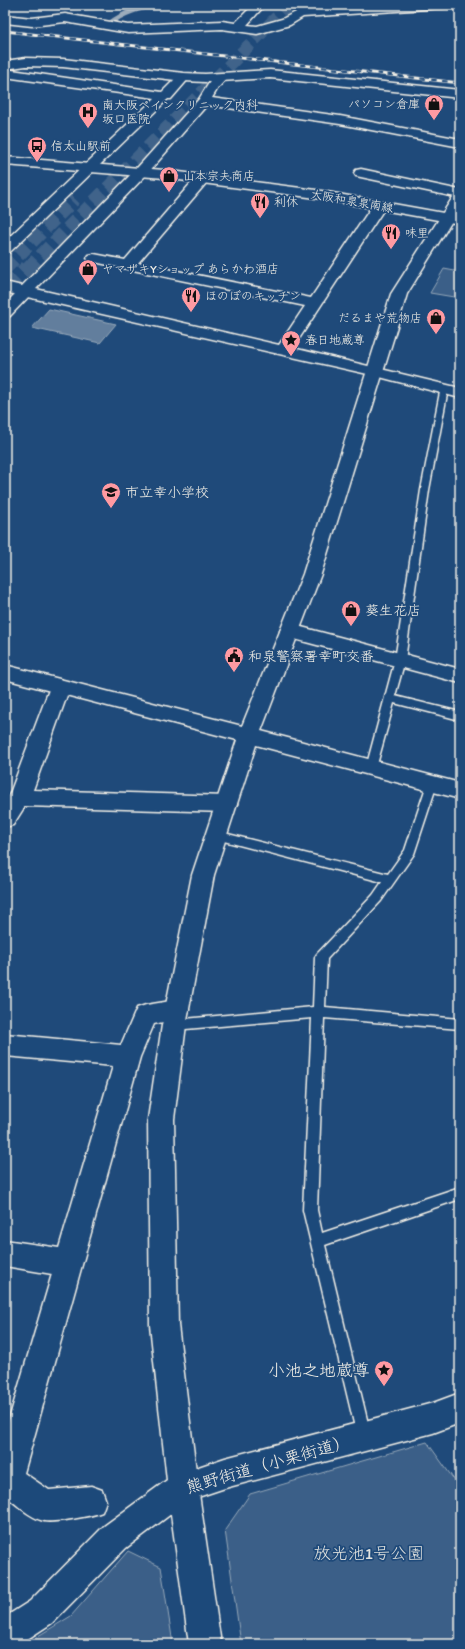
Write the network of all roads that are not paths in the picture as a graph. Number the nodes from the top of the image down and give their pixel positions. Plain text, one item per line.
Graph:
1 (259, 5) edge
2 (443, 5) edge
3 (74, 9) dead end
4 (302, 10) edge
5 (65, 18) junction
6 (5, 19) edge
7 (238, 27) junction
8 (5, 66) edge
9 (5, 73) edge
10 (184, 77) junction
11 (221, 78) junction
12 (460, 94) edge
13 (166, 96) junction
14 (204, 101) junction
15 (460, 143) edge
16 (5, 161) edge
17 (92, 167) junction
18 (142, 171) junction
19 (361, 173) dead end
20 (202, 179) junction
21 (460, 194) edge
22 (460, 197) edge
23 (379, 206) junction
24 (454, 219) edge
25 (5, 249) edge
26 (94, 258) dead end
27 (128, 265) junction
28 (5, 287) edge
29 (25, 292) junction
30 (315, 303) junction
31 (5, 313) edge
32 (283, 351) junction
33 (374, 371) junction
34 (444, 389) junction
35 (460, 393) edge
36 (290, 631) junction
37 (400, 660) junction
38 (5, 672) edge
39 (460, 676) edge
40 (60, 687) junction
41 (390, 698) junction
42 (460, 716) edge
43 (248, 736) junction
44 (371, 768) junction
45 (432, 784) junction
46 (460, 791) edge
47 (19, 798) junction
48 (226, 804) junction
49 (5, 820) edge
50 (216, 835) junction
51 (390, 879) junction
52 (319, 1012) junction
53 (176, 1017) junction
54 (460, 1024) edge
55 (5, 1045) edge
56 (128, 1056) junction
57 (460, 1193) edge
58 (317, 1241) junction
59 (5, 1253) edge
60 (68, 1263) junction
61 (460, 1408) edge
62 (364, 1436) junction
63 (6, 1478) edge
64 (183, 1487) junction
65 (91, 1500) dead end
66 (5, 1633) edge
67 (205, 1644) edge

1 - 7 street
2 - 4 street
3 - 5 street
4 - 7 street
5 - 6 street
5 - 7 street
8 - 10 street
9 - 13 street
10 - 11 street
10 - 13 street
11 - 12 street
11 - 14 street
13 - 17 street
14 - 15 street
14 - 18 street
16 - 17 street, 大阪和泉泉南線
17 - 18 street, 大阪和泉泉南線
17 - 25 street
18 - 20 street, 大阪和泉泉南線
18 - 29 street
19 - 21 street
20 - 23 street, 大阪和泉泉南線
20 - 27 street
22 - 24 street
23 - 24 street, 大阪和泉泉南線
23 - 30 street
24 - 33 street
26 - 27 street
27 - 30 street
28 - 29 street
29 - 31 street
29 - 32 street
30 - 32 street
32 - 33 street
33 - 34 street
33 - 36 street
34 - 35 street
34 - 37 lane
36 - 37 street
36 - 43 street
37 - 39 street
37 - 41 lane
38 - 40 street
40 - 43 street
40 - 47 street
41 - 42 lane
41 - 44 lane
43 - 44 street
43 - 48 street
44 - 45 street
45 - 46 street
45 - 51 lane
47 - 48 street
47 - 49 street
48 - 50 street
50 - 51 lane
50 - 53 street
51 - 52 lane
52 - 53 lane
52 - 54 lane
52 - 58 lane
53 - 56 street
53 - 64 street
55 - 56 street
56 - 60 street
57 - 58 lane
58 - 62 lane
59 - 60 street
60 - 63 street
61 - 62 street, 熊野街道（小栗街道）
62 - 64 street, 熊野街道（小栗街道）
63 - 65 street
64 - 66 street, 熊野街道（小栗街道）
64 - 67 street

